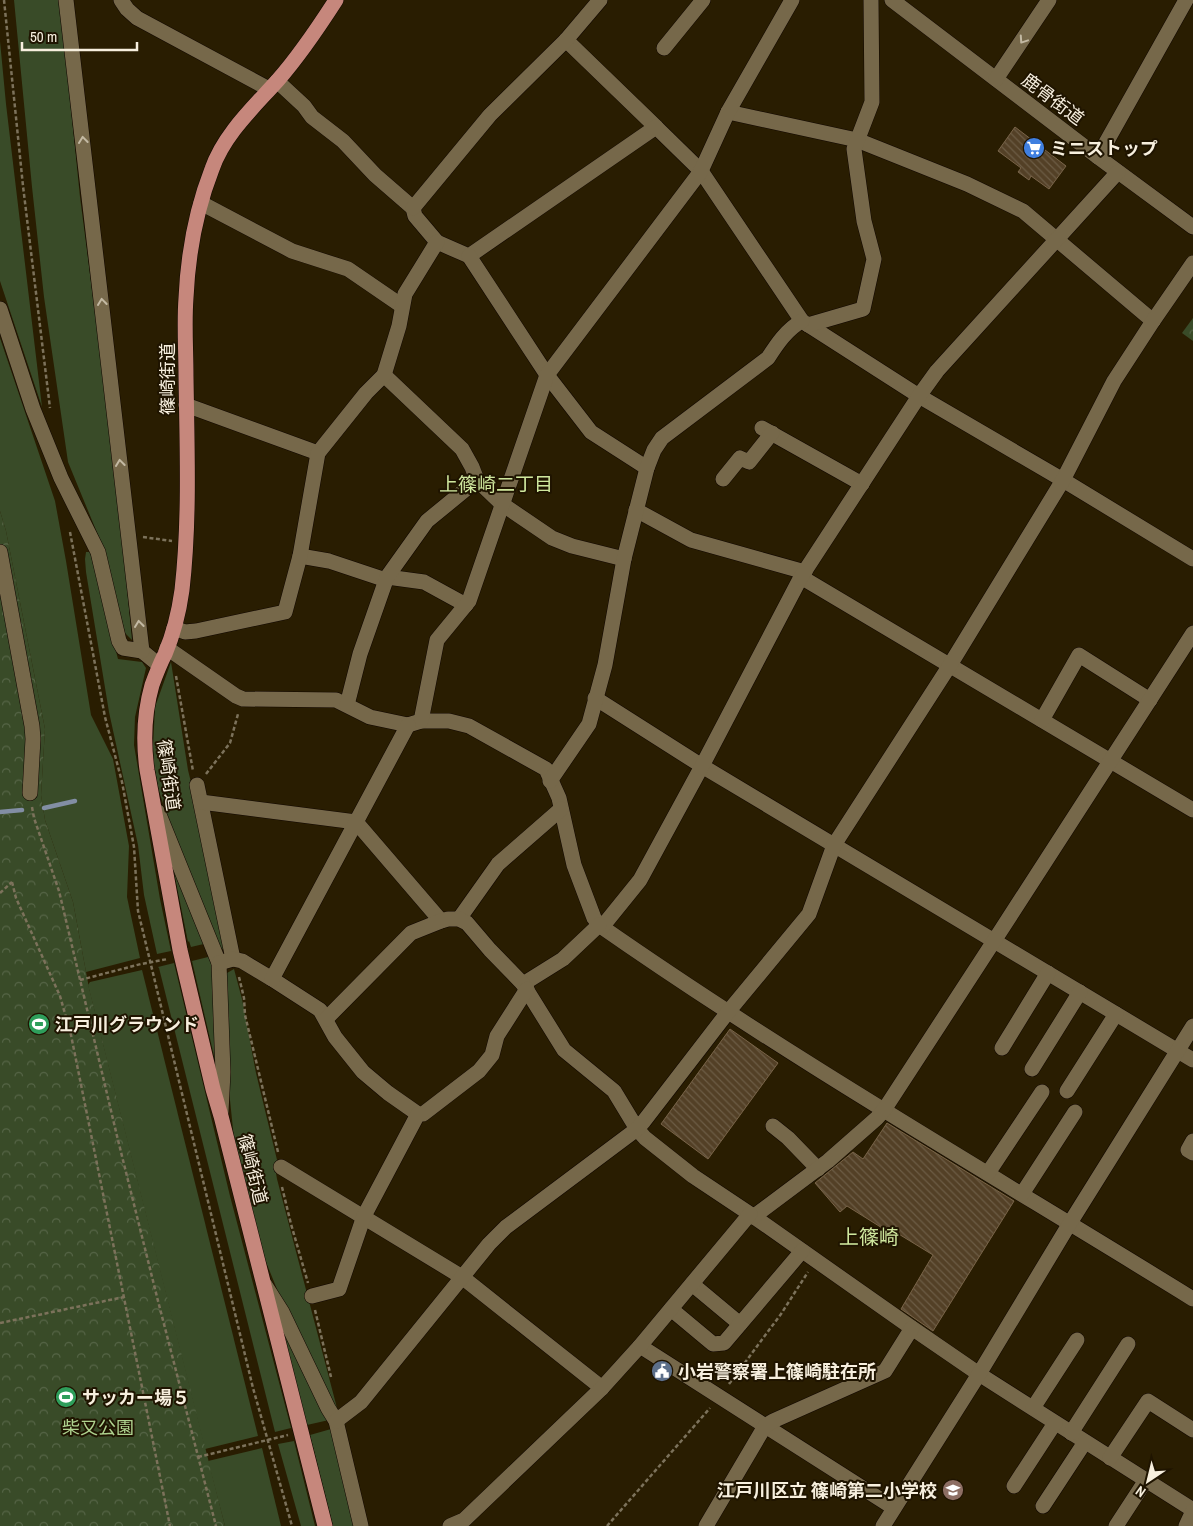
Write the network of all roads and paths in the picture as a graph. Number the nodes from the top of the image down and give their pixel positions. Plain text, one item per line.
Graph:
1 (4, 0) edge
2 (66, 0) edge
3 (121, 0) edge
4 (336, 0) edge
5 (600, 0) edge
6 (703, 0) edge
7 (792, 0) edge
8 (872, 0) edge
9 (892, 0) edge
10 (1048, 0) edge
11 (1186, 0) edge
12 (566, 40) junction
13 (664, 48) dead end
14 (996, 79) junction
15 (273, 85) junction
16 (728, 112) junction
17 (656, 127) junction
18 (857, 140) junction
19 (1098, 157) junction
20 (701, 171) junction
21 (1118, 172) junction
22 (201, 203) junction
23 (412, 208) junction
24 (1193, 227) edge
25 (1057, 241) junction
26 (437, 242) junction
27 (469, 256) junction
28 (1193, 264) edge
29 (402, 306) junction
30 (0, 309) edge
31 (1153, 321) junction
32 (805, 323) junction
33 (384, 375) junction
34 (547, 375) junction
35 (919, 396) junction
36 (186, 405) junction
37 (51, 415) dead end
38 (318, 454) junction
39 (646, 468) junction
40 (477, 480) junction
41 (723, 480) dead end
42 (1063, 480) junction
43 (862, 484) junction
44 (502, 504) junction
45 (636, 510) junction
46 (68, 524) dead end
47 (129, 535) junction
48 (174, 542) dead end
49 (0, 552) edge
50 (300, 556) junction
51 (624, 559) junction
52 (1193, 559) edge
53 (803, 575) junction
54 (387, 578) junction
55 (466, 605) junction
56 (174, 628) junction
57 (1193, 633) edge
58 (167, 648) junction
59 (142, 651) junction
60 (159, 665) junction
61 (950, 665) junction
62 (176, 676) dead end
63 (595, 698) junction
64 (243, 699) junction
65 (1150, 700) junction
66 (347, 705) junction
67 (1042, 720) junction
68 (415, 723) junction
69 (1111, 761) junction
70 (702, 766) junction
71 (550, 781) junction
72 (197, 785) junction
73 (30, 793) joint
74 (151, 794) junction
75 (200, 802) junction
76 (561, 809) junction
77 (1193, 810) edge
78 (356, 822) junction
79 (834, 845) junction
80 (0, 893) edge
81 (459, 919) junction
82 (441, 921) junction
83 (600, 926) junction
84 (994, 942) junction
85 (159, 960) dead end
86 (151, 962) junction
87 (230, 964) junction
88 (1048, 973) junction
89 (272, 978) junction
90 (80, 980) junction
91 (525, 986) junction
92 (1080, 992) junction
93 (728, 1012) junction
94 (1116, 1014) junction
95 (326, 1019) junction
96 (1193, 1026) edge
97 (1002, 1048) dead end
98 (1178, 1050) junction
99 (1193, 1060) edge
100 (1032, 1069) dead end
101 (1067, 1091) dead end
102 (1042, 1092) dead end
103 (884, 1110) junction
104 (1075, 1112) dead end
105 (418, 1114) junction
106 (221, 1116) junction
107 (773, 1126) dead end
108 (637, 1129) junction
109 (1193, 1141) edge
110 (1193, 1153) edge
111 (281, 1167) junction
112 (818, 1169) junction
113 (988, 1173) junction
114 (1022, 1194) junction
115 (751, 1215) junction
116 (364, 1216) junction
117 (1070, 1223) junction
118 (802, 1251) junction
119 (462, 1277) junction
120 (262, 1279) junction
121 (692, 1284) junction
122 (312, 1296) junction
123 (124, 1297) junction
124 (1193, 1299) edge
125 (671, 1309) junction
126 (0, 1323) edge
127 (740, 1324) junction
128 (912, 1328) junction
129 (1077, 1340) dead end
130 (1128, 1344) dead end
131 (640, 1346) junction
132 (979, 1374) junction
133 (332, 1382) dead end
134 (602, 1388) junction
135 (1033, 1408) junction
136 (336, 1422) junction
137 (1055, 1423) junction
138 (765, 1426) junction
139 (1193, 1430) edge
140 (1072, 1433) junction
141 (292, 1434) dead end
142 (268, 1439) junction
143 (1085, 1442) junction
144 (198, 1457) junction
145 (1110, 1458) junction
146 (1146, 1480) junction
147 (1014, 1486) dead end
148 (1043, 1506) dead end
149 (894, 1508) junction
150 (1193, 1510) edge
151 (170, 1526) edge
152 (216, 1526) edge
153 (292, 1526) edge
154 (325, 1526) edge
155 (361, 1526) edge
156 (450, 1526) edge
157 (706, 1526) edge
158 (883, 1526) edge
159 (1116, 1526) edge
160 (1186, 1526) edge

1 - 37 path
47 -> 2 street
3 - 15 street
4 - 15 main road, 篠崎街道
5 - 12 street
6 - 13 street
7 - 16 street
8 - 18 street
9 - 14 street, 鹿骨街道
10 -> 14 street
11 - 19 street
12 - 17 street
12 - 23 street
14 - 19 street, 鹿骨街道
15 - 22 main road, 篠崎街道
15 - 23 street
16 - 18 street
16 - 20 street
17 - 20 street
17 - 27 street
18 - 25 street
18 - 32 street
19 - 21 street, 鹿骨街道
20 - 32 street
20 - 34 street
21 - 24 street, 鹿骨街道
21 - 25 street
22 - 29 street
22 - 36 main road, 篠崎街道
23 - 26 street
25 - 31 street
25 - 35 street
26 - 27 street
26 - 29 street
27 - 34 street
28 - 31 street
29 - 33 street
30 - 59 street
31 - 42 street
32 - 35 street
32 - 39 street
33 - 38 street
33 - 40 street
34 - 39 street
34 - 44 street
35 - 42 street
35 - 43 street
36 - 38 street
36 - 56 main road, 篠崎街道
38 - 50 street
39 - 45 street
40 - 44 street
40 - 54 street
41 - 43 street
42 - 52 street
42 - 61 street
43 - 53 street
44 - 51 street
44 - 55 street
45 - 51 street
45 - 53 street
46 - 86 path
47 - 48 path
59 -> 47 street
49 - 73 street
50 - 54 street
50 - 56 street
51 - 63 street
53 - 61 street
53 - 70 street
54 - 55 street
54 - 66 street
55 - 68 street
56 - 58 main road, 篠崎街道
57 - 65 street
58 - 60 main road, 篠崎街道
58 - 64 street
59 - 60 street
60 - 74 main road, 篠崎街道
61 - 67 street
61 - 79 street
62 - 72 path
63 - 70 street
63 - 71 street
64 - 66 street
64 - 72 path
65 - 67 street
65 - 69 street
66 - 68 street
67 - 69 street
68 - 71 street
68 - 78 street
69 - 77 street
69 - 84 street
70 - 79 street
70 - 83 street
71 - 76 street
72 - 75 street
73 - 90 path
74 - 87 street
74 - 106 main road, 篠崎街道
75 - 78 street
75 - 87 street
76 - 81 street
76 - 83 street
78 - 82 street
78 - 89 street
79 - 84 street
79 - 93 street
80 - 123 path
81 - 82 street
81 - 91 street
82 - 95 street
83 - 91 street
83 - 93 street
84 - 88 street
84 - 103 street
85 - 86 path
86 - 90 path
86 - 142 path
87 - 89 street
87 - 106 street
87 - 111 path
88 - 92 street
88 - 97 street
89 - 95 street
90 - 144 path
91 - 105 street
91 - 108 street
92 - 94 street
92 - 100 street
93 - 103 street
93 - 108 street
94 - 98 street
94 - 101 street
95 - 105 street
96 - 98 street
98 - 99 street
98 - 117 street
102 - 113 street
103 - 112 street
103 - 113 street
104 - 114 street
105 - 116 street
106 - 120 main road, 篠崎街道
107 - 112 street
108 - 115 street
108 - 119 street
109 - 110 street
111 - 116 street
111 - 122 path
112 - 115 street
113 - 114 street
114 - 117 street
115 - 118 street
115 - 121 street
116 - 119 street
116 - 122 street
117 - 124 street
117 - 132 street
118 - 127 street
118 - 128 street
119 - 134 street
119 - 136 street
120 - 136 street
120 - 154 main road, 篠崎街道
121 - 125 street
121 - 127 street
122 - 133 path
123 - 126 path
123 - 151 path
125 - 127 street
125 - 131 street
128 - 132 street
128 - 138 street
129 - 135 street
130 - 140 street
131 - 134 street
131 - 138 street
132 - 135 street
132 - 149 street
134 - 156 street
135 - 137 street
136 - 155 street
137 - 140 street
137 - 147 street
138 - 149 street
138 - 157 street
139 - 145 street
140 - 143 street
141 - 142 path
142 - 144 path
142 - 153 path
143 - 145 street
143 - 148 street
144 - 152 path
145 - 146 street
146 - 150 street
146 - 159 street
149 - 158 street
150 - 160 street

